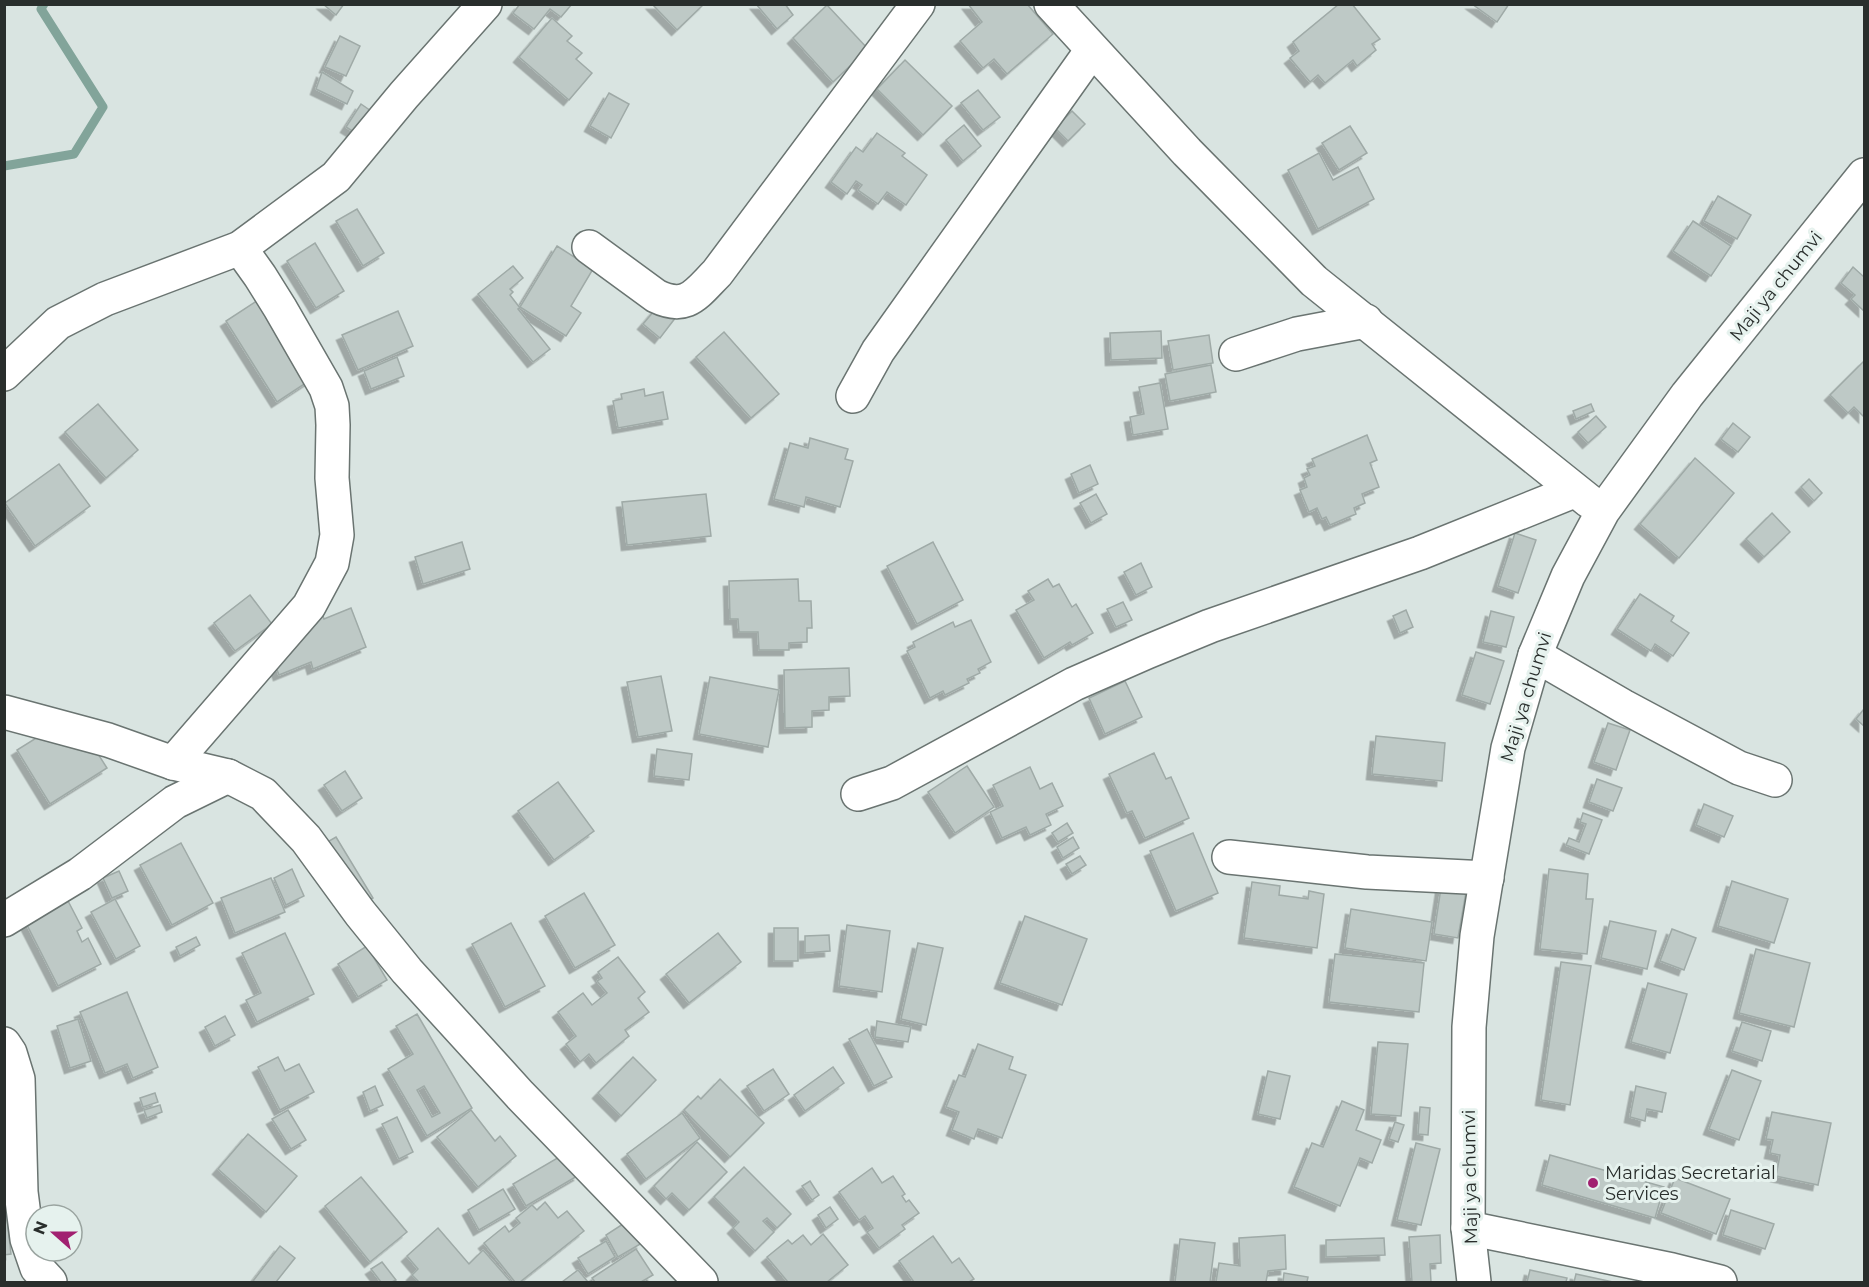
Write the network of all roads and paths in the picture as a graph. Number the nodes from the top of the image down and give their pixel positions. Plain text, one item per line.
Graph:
1 (485, 4) edge
2 (918, 4) edge
3 (1051, 4) edge
4 (1092, 50) junction
5 (1864, 175) edge
6 (589, 246) dead end
7 (240, 248) junction
8 (1366, 321) junction
9 (1236, 354) dead end
10 (4, 374) edge
11 (853, 396) dead end
12 (1574, 491) junction
13 (1603, 511) junction
14 (1535, 655) junction
15 (4, 712) edge
16 (173, 763) junction
17 (228, 776) junction
18 (1775, 780) dead end
19 (858, 794) dead end
20 (1230, 857) dead end
21 (1487, 878) junction
22 (4, 920) edge
23 (4, 1044) edge
24 (1468, 1228) junction
25 (50, 1282) edge
26 (701, 1282) edge
27 (1474, 1282) edge
28 (1720, 1282) edge

1 - 7 street
2 - 6 street
3 - 4 street
4 - 8 street
4 - 11 street
5 - 13 street, Maji ya chumvi
7 - 10 street
7 - 16 street
8 - 9 street
8 - 12 street
12 - 13 street
12 - 19 street
13 - 14 street, Maji ya chumvi
14 - 18 street
14 - 21 street, Maji ya chumvi
15 - 16 street
16 - 17 street
17 - 22 street
17 - 26 street
20 - 21 street
21 - 24 street, Maji ya chumvi
23 - 25 street
24 - 27 street, Maji ya chumvi
24 - 28 street

